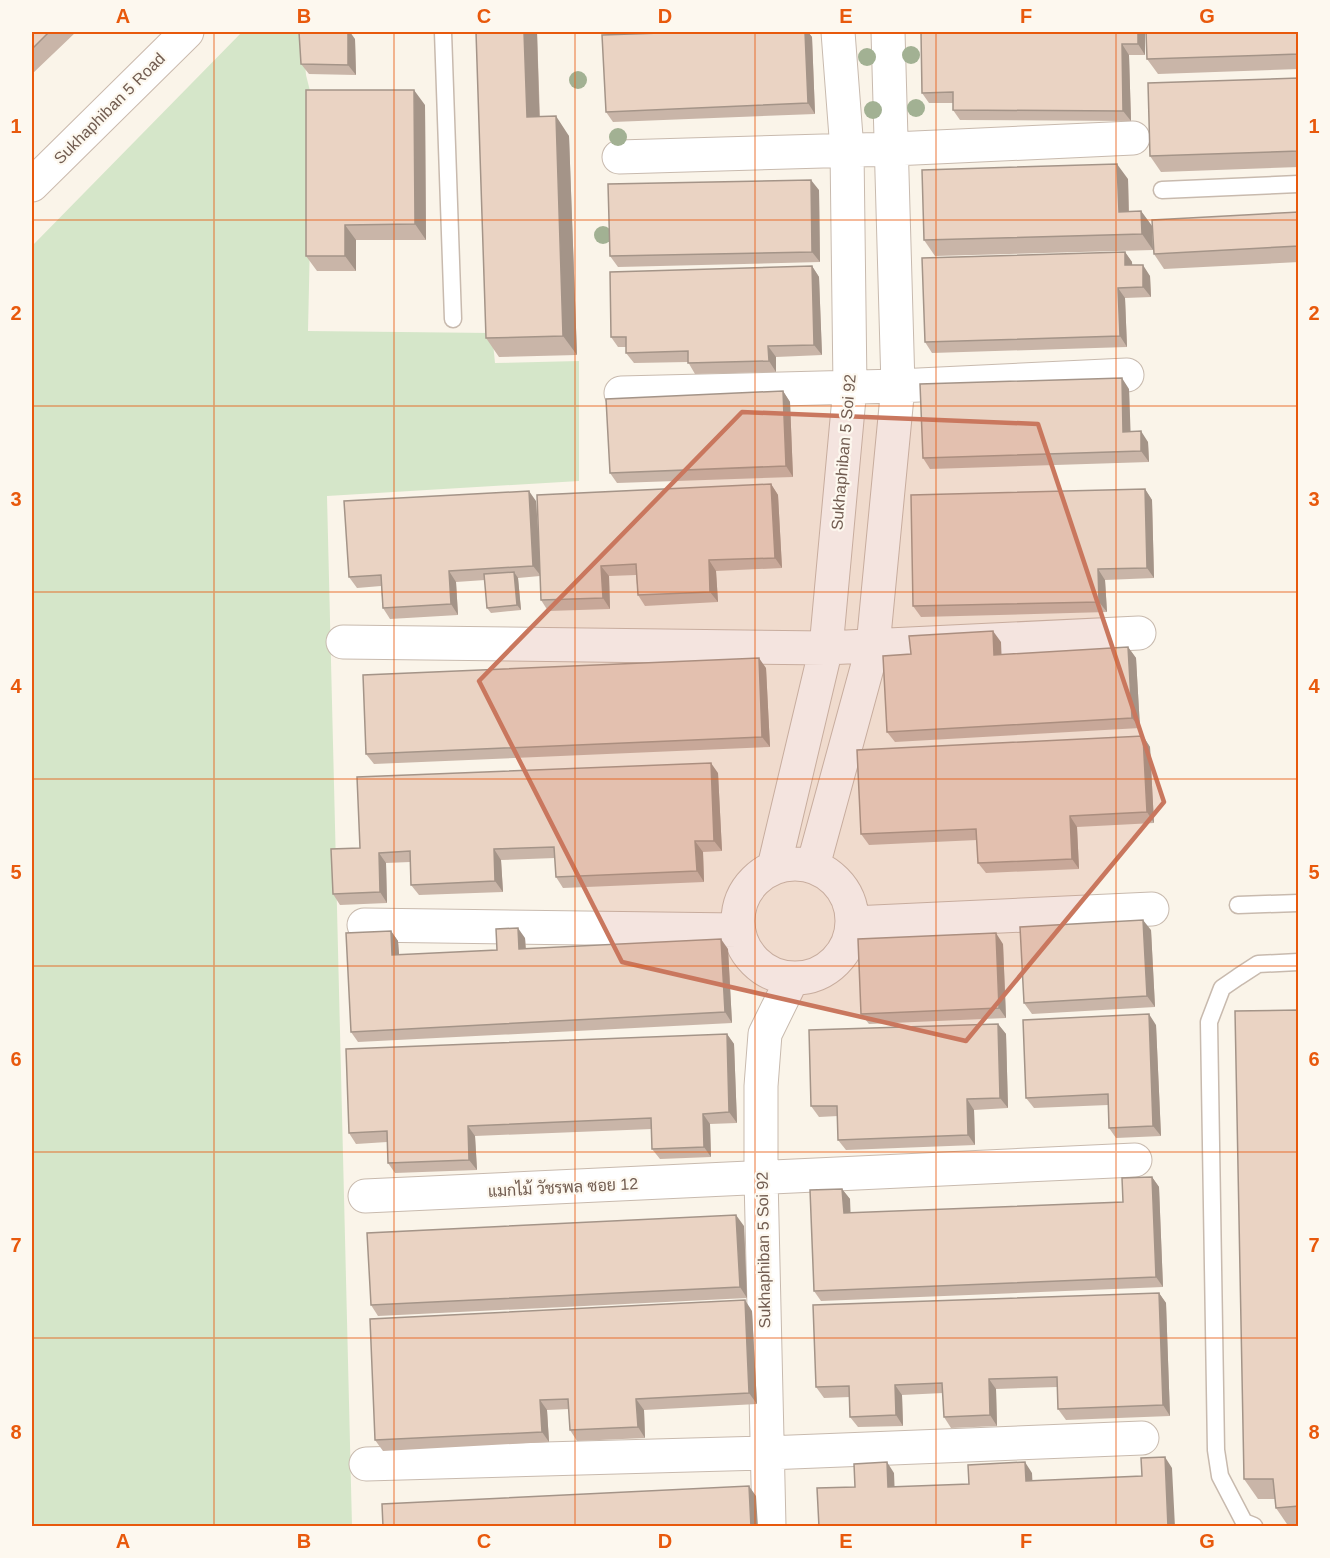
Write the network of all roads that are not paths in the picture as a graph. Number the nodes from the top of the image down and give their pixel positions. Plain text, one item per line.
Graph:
1 (187, 32) edge
2 (443, 32) edge
3 (838, 32) edge
4 (888, 32) edge
5 (1132, 138) dead end
6 (893, 149) junction
7 (847, 150) junction
8 (619, 157) dead end
9 (32, 184) edge
10 (1299, 184) edge
11 (1162, 190) dead end
12 (453, 319) dead end
13 (1127, 375) dead end
14 (898, 386) junction
15 (850, 387) junction
16 (621, 393) dead end
17 (1139, 633) dead end
18 (343, 642) dead end
19 (873, 646) junction
20 (826, 648) junction
21 (813, 866) junction
22 (774, 867) junction
23 (1299, 903) edge
24 (1238, 905) dead end
25 (1152, 909) dead end
26 (853, 923) junction
27 (364, 924) dead end
28 (737, 930) junction
29 (1299, 962) edge
30 (792, 979) junction
31 (1134, 1160) dead end
32 (761, 1178) junction
33 (365, 1196) dead end
34 (1142, 1438) dead end
35 (767, 1453) junction
36 (366, 1464) dead end
37 (769, 1527) edge
38 (1254, 1527) edge

1 - 9 street, Sukhaphiban 5 Road
2 - 12 lane
3 - 7 street, Sukhaphiban 5 Soi 92
4 - 6 street
5 - 6 street
6 - 7 street
6 - 14 street
7 - 8 street
7 - 15 street, Sukhaphiban 5 Soi 92
10 - 11 lane
13 - 14 street
14 - 15 street
14 - 19 street
15 - 16 street
15 - 20 street, Sukhaphiban 5 Soi 92
17 - 19 street
18 - 20 street
19 - 20 street
19 - 21 street
20 - 22 street, Sukhaphiban 5 Soi 92
21 - 22 street
21 - 26 street
22 - 28 street
23 - 24 lane
25 - 26 street
26 - 30 street
27 - 28 street
28 - 30 street
29 - 38 lane
30 - 32 street, Sukhaphiban 5 Soi 92
31 - 32 street, แมกไม้ วัชรพล ซอย 12
32 - 33 street, แมกไม้ วัชรพล ซอย 12
32 - 35 street, Sukhaphiban 5 Soi 92
34 - 35 street
35 - 36 street
35 - 37 street, Sukhaphiban 5 Soi 92

